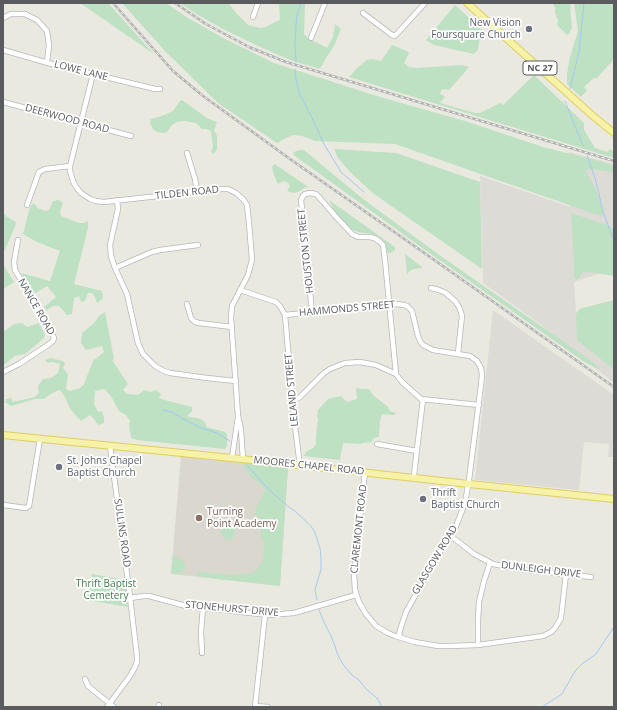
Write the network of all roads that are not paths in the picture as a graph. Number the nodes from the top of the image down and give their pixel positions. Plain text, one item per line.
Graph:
1 (258, 3) edge
2 (325, 3) edge
3 (425, 3) edge
4 (467, 3) edge
5 (363, 13) dead end
6 (253, 17) dead end
7 (3, 18) edge
8 (311, 38) dead end
9 (3, 50) edge
10 (46, 62) junction
11 (93, 74) junction
12 (160, 89) dead end
13 (3, 102) edge
14 (80, 122) junction
15 (614, 131) edge
16 (131, 136) dead end
17 (187, 153) dead end
18 (70, 166) junction
19 (197, 192) junction
20 (117, 200) junction
21 (27, 205) dead end
22 (18, 240) dead end
23 (198, 245) dead end
24 (115, 268) junction
25 (431, 288) dead end
26 (240, 290) junction
27 (187, 304) dead end
28 (390, 305) junction
29 (312, 312) junction
30 (285, 315) junction
31 (232, 327) junction
32 (458, 353) junction
33 (480, 364) joint
34 (3, 372) edge
35 (396, 374) junction
36 (236, 381) junction
37 (422, 399) junction
38 (293, 401) junction
39 (479, 405) junction
40 (238, 416) junction
41 (3, 435) edge
42 (40, 439) junction
43 (377, 444) dead end
44 (110, 446) junction
45 (417, 451) junction
46 (232, 458) junction
47 (242, 459) junction
48 (300, 466) junction
49 (365, 472) junction
50 (415, 478) junction
51 (469, 484) junction
52 (614, 499) edge
53 (3, 505) edge
54 (451, 536) junction
55 (490, 562) junction
56 (566, 574) junction
57 (591, 577) dead end
58 (356, 595) junction
59 (130, 598) junction
60 (203, 608) junction
61 (265, 615) junction
62 (398, 637) junction
63 (478, 645) junction
64 (202, 653) dead end
65 (85, 679) dead end
66 (110, 706) edge
67 (255, 706) edge
68 (268, 707) edge

1 - 6 street
2 - 8 street
3 - 5 street
4 - 15 main road, NC 27
7 - 10 street
9 - 10 street, LOWE LANE
10 - 11 street, LOWE LANE
11 - 12 street, LOWE LANE
11 - 14 street, TILDEN ROAD
13 - 14 street, DEERWOOD ROAD
14 - 16 street, DEERWOOD ROAD
14 - 18 street, TILDEN ROAD
17 - 19 street
18 - 20 street, TILDEN ROAD
18 - 21 street
19 - 20 street, TILDEN ROAD
19 - 26 street, TILDEN ROAD
20 - 24 street
22 - 34 street, NANCE ROAD
23 - 24 street
24 - 36 street
25 - 32 street
26 - 30 street, HAMMONDS STREET
26 - 31 street, TILDEN ROAD
27 - 31 street
28 - 29 street, HAMMONDS STREET
28 - 29 street, HOUSTON STREET
28 - 32 street, HAMMONDS STREET
28 - 35 street
29 - 30 street, HAMMONDS STREET
30 - 38 street, LELAND STREET
31 - 36 street, TILDEN ROAD
32 - 33 street, HAMMONDS STREET
33 - 39 street, GLASGOW ROAD
35 - 37 street
35 - 38 street
36 - 40 street, TILDEN ROAD
37 - 39 street
37 - 45 street
38 - 48 street, LELAND STREET
39 - 51 street, GLASGOW ROAD
40 - 46 street, TILDEN ROAD
40 - 47 street, TILDEN ROAD
41 - 42 main road, MOORES CHAPEL ROAD
42 - 44 main road, MOORES CHAPEL ROAD
42 - 53 street
43 - 45 street
44 - 46 main road, MOORES CHAPEL ROAD
44 - 59 street, SULLINS ROAD
45 - 50 street
46 - 47 main road, MOORES CHAPEL ROAD
47 - 48 main road, MOORES CHAPEL ROAD
48 - 49 main road, MOORES CHAPEL ROAD
49 - 50 main road, MOORES CHAPEL ROAD
49 - 58 street, CLAREMONT ROAD
50 - 51 main road, MOORES CHAPEL ROAD
51 - 52 main road, MOORES CHAPEL ROAD
51 - 54 street, GLASGOW ROAD
54 - 55 street, DUNLEIGH DRIVE
54 - 62 street, GLASGOW ROAD
55 - 56 street, DUNLEIGH DRIVE
55 - 63 street
56 - 57 street, DUNLEIGH DRIVE
56 - 63 street, CLAREMONT ROAD
58 - 61 street, STONEHURST DRIVE
58 - 62 street, CLAREMONT ROAD
59 - 60 street, STONEHURST DRIVE
59 - 66 street, SULLINS ROAD
60 - 61 street, STONEHURST DRIVE
60 - 64 street
61 - 67 street
62 - 63 street, CLAREMONT ROAD
65 - 66 street
67 - 68 street

